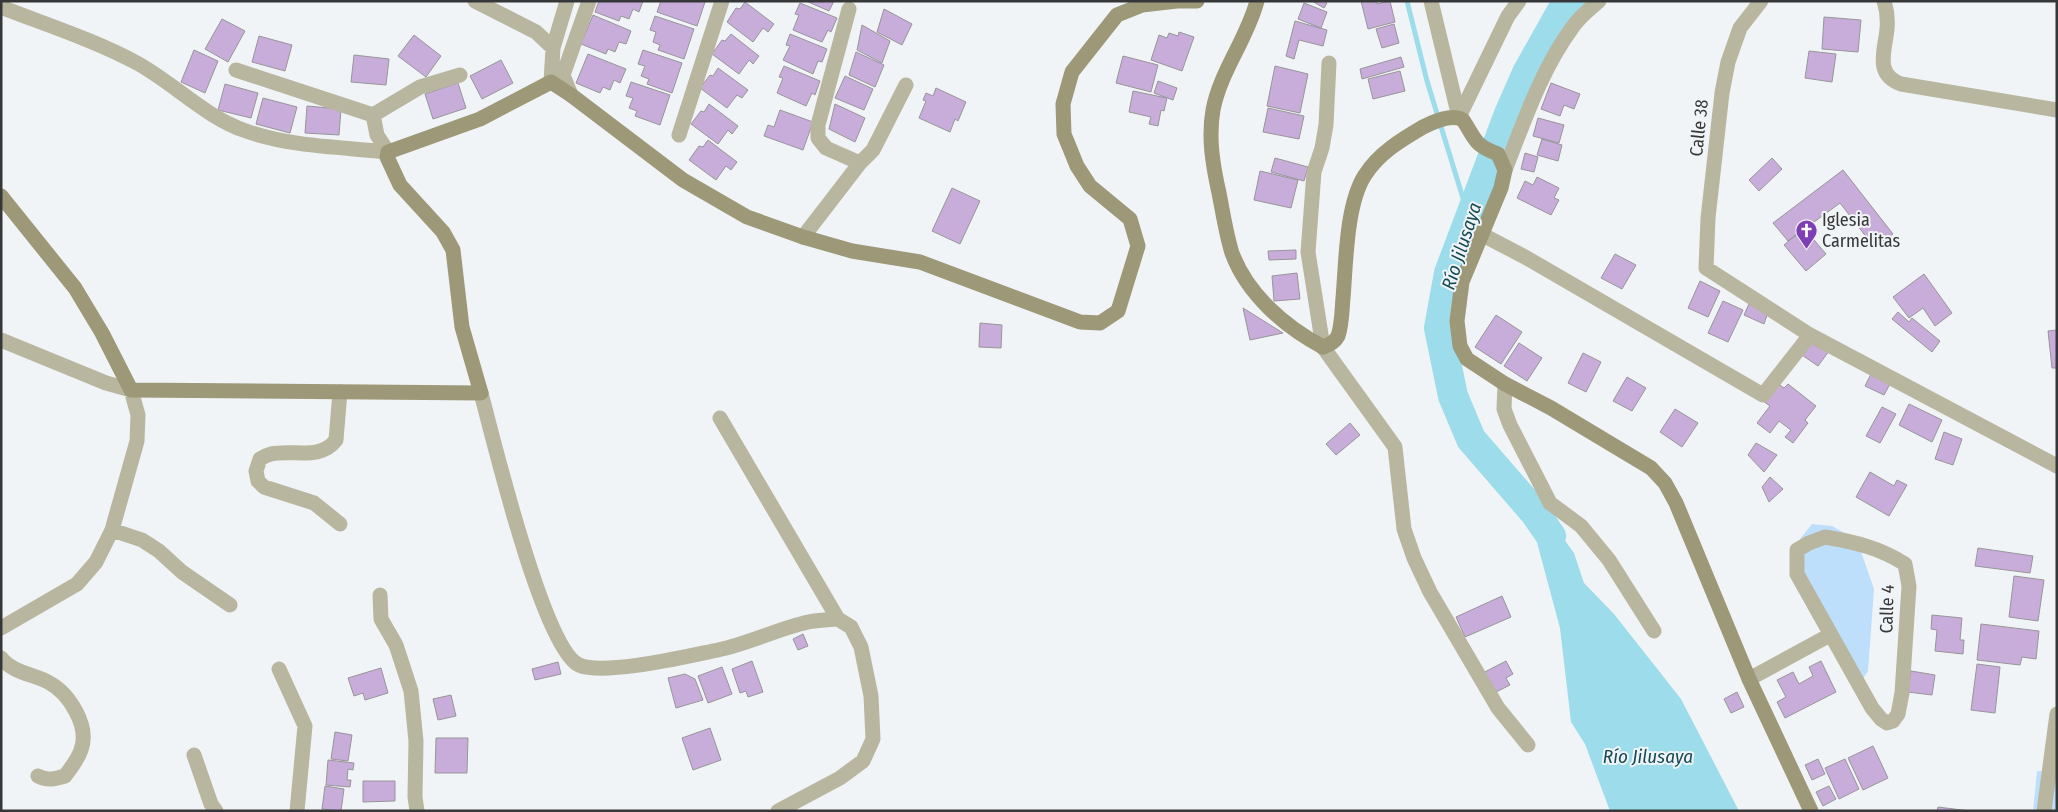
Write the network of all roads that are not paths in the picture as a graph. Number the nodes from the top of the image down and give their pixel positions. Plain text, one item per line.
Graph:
1 (475, 1) edge
2 (568, 1) edge
3 (589, 1) edge
4 (722, 1) edge
5 (1177, 1) edge
6 (1197, 1) edge
7 (1258, 1) edge
8 (1431, 1) edge
9 (1519, 1) edge
10 (1599, 1) edge
11 (1761, 1) edge
12 (1884, 1) edge
13 (1, 6) edge
14 (850, 9) dead end
15 (553, 48) junction
16 (1329, 63) dead end
17 (236, 70) dead end
18 (460, 74) dead end
19 (551, 82) junction
20 (906, 85) dead end
21 (571, 95) junction
22 (2057, 110) edge
23 (373, 115) junction
24 (1445, 120) junction
25 (679, 135) dead end
26 (388, 152) junction
27 (860, 163) junction
28 (1505, 170) junction
29 (1, 196) edge
30 (1481, 234) junction
31 (803, 237) junction
32 (1810, 335) junction
33 (1, 340) edge
34 (1323, 346) junction
35 (1505, 384) junction
36 (131, 390) junction
37 (340, 392) junction
38 (481, 393) junction
39 (720, 418) dead end
40 (2057, 466) edge
41 (340, 524) dead end
42 (112, 530) junction
43 (380, 595) dead end
44 (230, 605) dead end
45 (838, 619) junction
46 (1, 628) edge
47 (1654, 631) dead end
48 (1830, 635) junction
49 (1, 658) edge
50 (279, 669) dead end
51 (1749, 679) junction
52 (2057, 714) edge
53 (1528, 745) dead end
54 (194, 755) dead end
55 (38, 776) dead end
56 (216, 811) edge
57 (297, 811) edge
58 (417, 811) edge
59 (778, 811) edge
60 (1811, 811) edge
61 (2044, 811) edge

1 - 15 street
2 - 15 street
3 - 21 street
4 - 25 street
5 - 6 street
5 - 31 street
7 - 34 street
8 - 24 street
9 - 24 street
10 - 28 street
11 - 32 street, Calle 38
12 - 22 street
13 - 26 street
14 - 27 street
15 - 19 street
16 - 34 street
17 - 23 street
18 - 23 street
19 - 21 street
19 - 26 street
20 - 27 street
21 - 31 street
23 - 26 street
24 - 28 street
24 - 34 street
26 - 38 street
27 - 31 street
28 - 30 street
29 - 36 street
30 - 32 street
30 - 35 street
32 - 40 street
33 - 36 street
34 - 53 street
35 - 47 street
35 - 51 street
36 - 37 street
36 - 42 street
37 - 38 street
37 - 41 street
38 - 45 street
39 - 45 street
42 - 44 street
42 - 46 street
43 - 58 street
45 - 59 street
48 - 48 street, Calle 4
48 - 51 street
49 - 55 street
50 - 57 street
51 - 60 street
52 - 61 street
54 - 56 street

